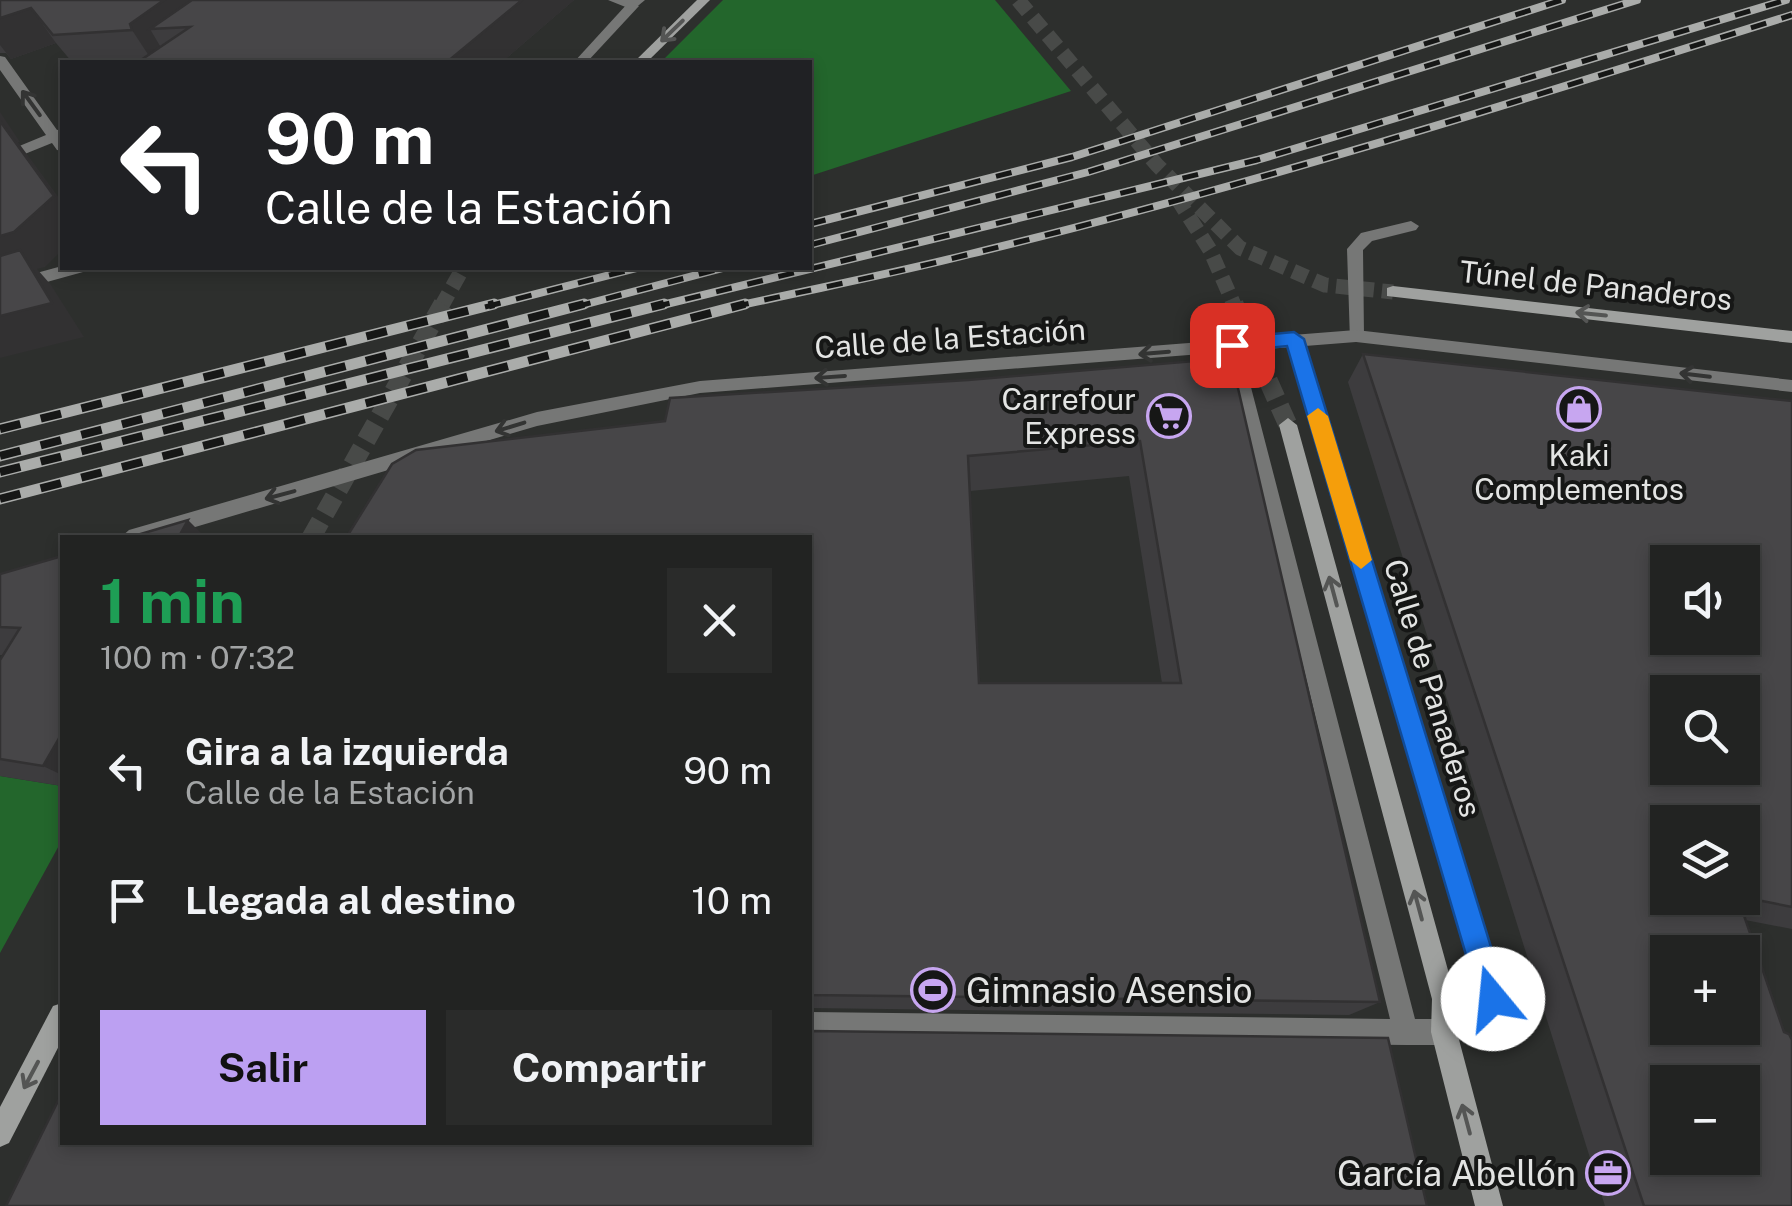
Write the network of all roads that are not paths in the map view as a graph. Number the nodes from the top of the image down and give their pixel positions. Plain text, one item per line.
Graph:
1 (614, 0) edge
2 (704, 0) edge
3 (636, 3) edge
4 (0, 60) edge
5 (582, 60) edge
6 (642, 60) edge
7 (60, 139) edge
8 (0, 159) edge
9 (1411, 226) dead end
10 (71, 270) edge
11 (0, 289) edge
12 (1393, 292) tunnel mouth
13 (1356, 336) junction
14 (1792, 337) edge
15 (1294, 339) junction
16 (1232, 345) junction
17 (1792, 386) edge
18 (1288, 424) tunnel mouth
19 (139, 535) edge
20 (60, 1019) edge
21 (812, 1025) edge
22 (1406, 1032) junction
23 (1444, 1032) junction
24 (0, 1134) edge
25 (1489, 1206) edge

1 - 3 street
2 -> 6 main road
3 - 5 street
7 -> 4 street
7 - 8 street
9 - 13 street
10 - 11 street
14 -> 12 main road, Túnel de Panaderos
13 - 15 street, Calle de la Estación
17 -> 13 street, Calle de la Estación
15 - 16 street, Calle de la Estación
15 - 23 street, Calle de Panaderos
16 -> 19 street, Calle de la Estación
16 - 22 street
23 -> 18 main road
20 -> 24 main road
21 - 22 street
22 - 23 street
25 -> 23 main road

